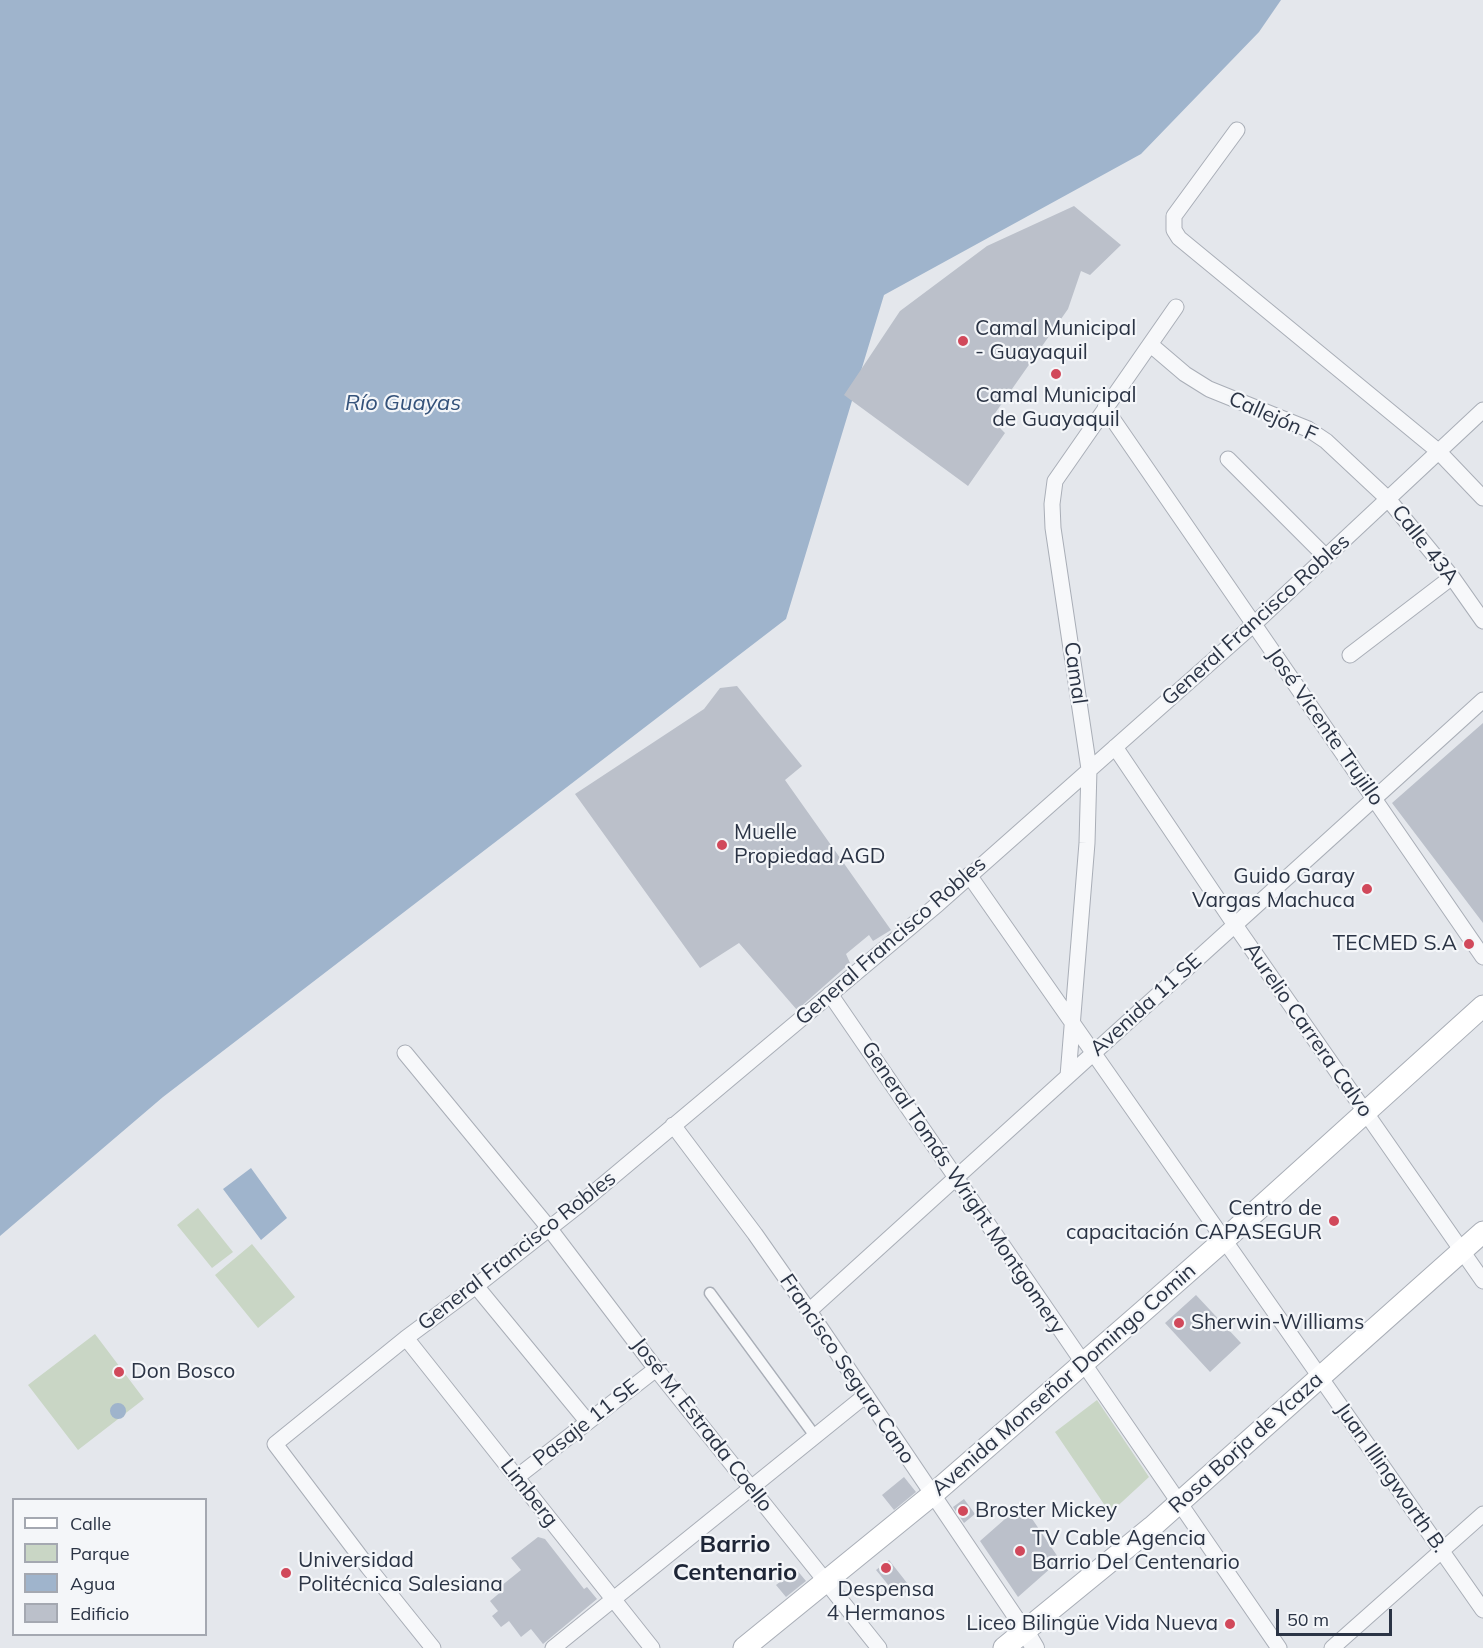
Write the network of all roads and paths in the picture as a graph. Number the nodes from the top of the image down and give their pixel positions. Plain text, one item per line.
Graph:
1 (1237, 130) dead end
2 (1176, 308) dead end
3 (1151, 345) junction
4 (1105, 408) junction
5 (1483, 410) edge
6 (1438, 451) junction
7 (1228, 459) dead end
8 (1483, 498) edge
9 (1388, 499) junction
10 (1326, 557) junction
11 (1452, 577) junction
12 (1483, 621) edge
13 (1253, 625) junction
14 (1350, 655) dead end
15 (1483, 700) edge
16 (1115, 747) junction
17 (1089, 769) junction
18 (1375, 798) junction
19 (969, 875) junction
20 (1235, 925) junction
21 (1483, 957) edge
22 (830, 994) junction
23 (1483, 1006) edge
24 (1072, 1022) junction
25 (405, 1053) dead end
26 (1092, 1054) junction
27 (1068, 1076) junction
28 (1366, 1112) junction
29 (673, 1125) junction
30 (956, 1178) junction
31 (549, 1228) junction
32 (1483, 1232) edge
33 (1223, 1241) junction
34 (1462, 1251) junction
35 (1483, 1281) edge
36 (476, 1286) junction
37 (710, 1293) dead end
38 (809, 1311) junction
39 (406, 1338) junction
40 (1083, 1363) junction
41 (656, 1369) junction
42 (1320, 1376) junction
43 (866, 1395) junction
44 (587, 1421) junction
45 (815, 1436) junction
46 (516, 1477) junction
47 (752, 1487) junction
48 (932, 1495) junction
49 (1179, 1502) junction
50 (1483, 1514) edge
51 (1442, 1552) junction
52 (826, 1580) junction
53 (614, 1599) junction
54 (1483, 1610) edge
55 (1030, 1640) edge
56 (433, 1648) edge
57 (553, 1648) edge
58 (652, 1648) edge
59 (744, 1648) edge
60 (879, 1648) edge
61 (1004, 1648) edge
62 (1279, 1648) edge
63 (1332, 1648) edge

1 - 6 street
2 - 3 street, Camal
3 - 4 street, Camal
3 - 9 street, Callejón F
4 - 13 street, José Vicente Trujillo
4 - 17 street, Camal
5 - 6 street, General Francisco Robles
6 - 8 street
6 - 9 street, General Francisco Robles
7 - 10 street
9 - 10 street, General Francisco Robles
9 - 11 street, Calle 43A
10 - 13 street, General Francisco Robles
11 - 12 street, Calle 43A
11 - 14 street
13 - 16 street, General Francisco Robles
13 - 18 street, José Vicente Trujillo
15 - 18 street, Avenida 11 SE
16 - 17 street, General Francisco Robles
16 - 20 street, Aurelio Carrera Calvo
17 - 19 street, General Francisco Robles
17 - 24 street, Camal
18 - 20 street, Avenida 11 SE
18 - 21 street, José Vicente Trujillo
19 - 22 street, General Francisco Robles
19 - 24 street, Juan Illingworth B.
20 - 26 street, Avenida 11 SE
20 - 28 street, Aurelio Carrera Calvo
22 - 29 street, General Francisco Robles
22 - 30 street, General Tomás Wright Montgomery
23 - 28 main road, Avenida Monseñor Domingo Comin
24 - 26 street, Juan Illingworth B.
24 - 27 street, Camal
25 - 31 street, José M. Estrada Coello
26 - 27 street, Avenida 11 SE
26 - 33 street, Juan Illingworth B.
27 - 30 street, Avenida 11 SE
28 - 33 main road, Avenida Monseñor Domingo Comin
28 - 34 street, Aurelio Carrera Calvo
29 - 31 street, General Francisco Robles
29 - 38 street, Francisco Segura Cano
30 - 38 street, Avenida 11 SE
30 - 40 street, General Tomás Wright Montgomery
31 - 36 street, General Francisco Robles
31 - 41 street, José M. Estrada Coello
32 - 34 main road, Rosa Borja de Ycaza
33 - 40 main road, Avenida Monseñor Domingo Comin
33 - 42 street, Juan Illingworth B.
34 - 35 street, Aurelio Carrera Calvo
34 - 42 main road, Rosa Borja de Ycaza
36 - 39 street, General Francisco Robles
36 - 44 street
37 - 45 street
38 - 43 street, Francisco Segura Cano
39 - 46 street, Limberg
39 - 56 street, General Francisco Robles
40 - 48 main road, Avenida Monseñor Domingo Comin
40 - 49 street, General Tomás Wright Montgomery
41 - 44 street, Pasaje 11 SE
41 - 47 street, José M. Estrada Coello
42 - 49 main road, Rosa Borja de Ycaza
42 - 51 street, Juan Illingworth B.
43 - 45 street
43 - 48 street, Francisco Segura Cano
44 - 46 street, Pasaje 11 SE
45 - 47 street
46 - 53 street, Limberg
47 - 52 street, José M. Estrada Coello
47 - 53 street
48 - 52 main road, Avenida Monseñor Domingo Comin
48 - 55 street, Francisco Segura Cano
49 - 55 main road, Rosa Borja de Ycaza
49 - 62 street, General Tomás Wright Montgomery
50 - 51 street
51 - 54 street, Juan Illingworth B.
51 - 63 street
52 - 59 main road, Avenida Monseñor Domingo Comin
52 - 60 street, José M. Estrada Coello
53 - 57 street
53 - 58 street, Limberg
55 - 61 main road, Rosa Borja de Ycaza

